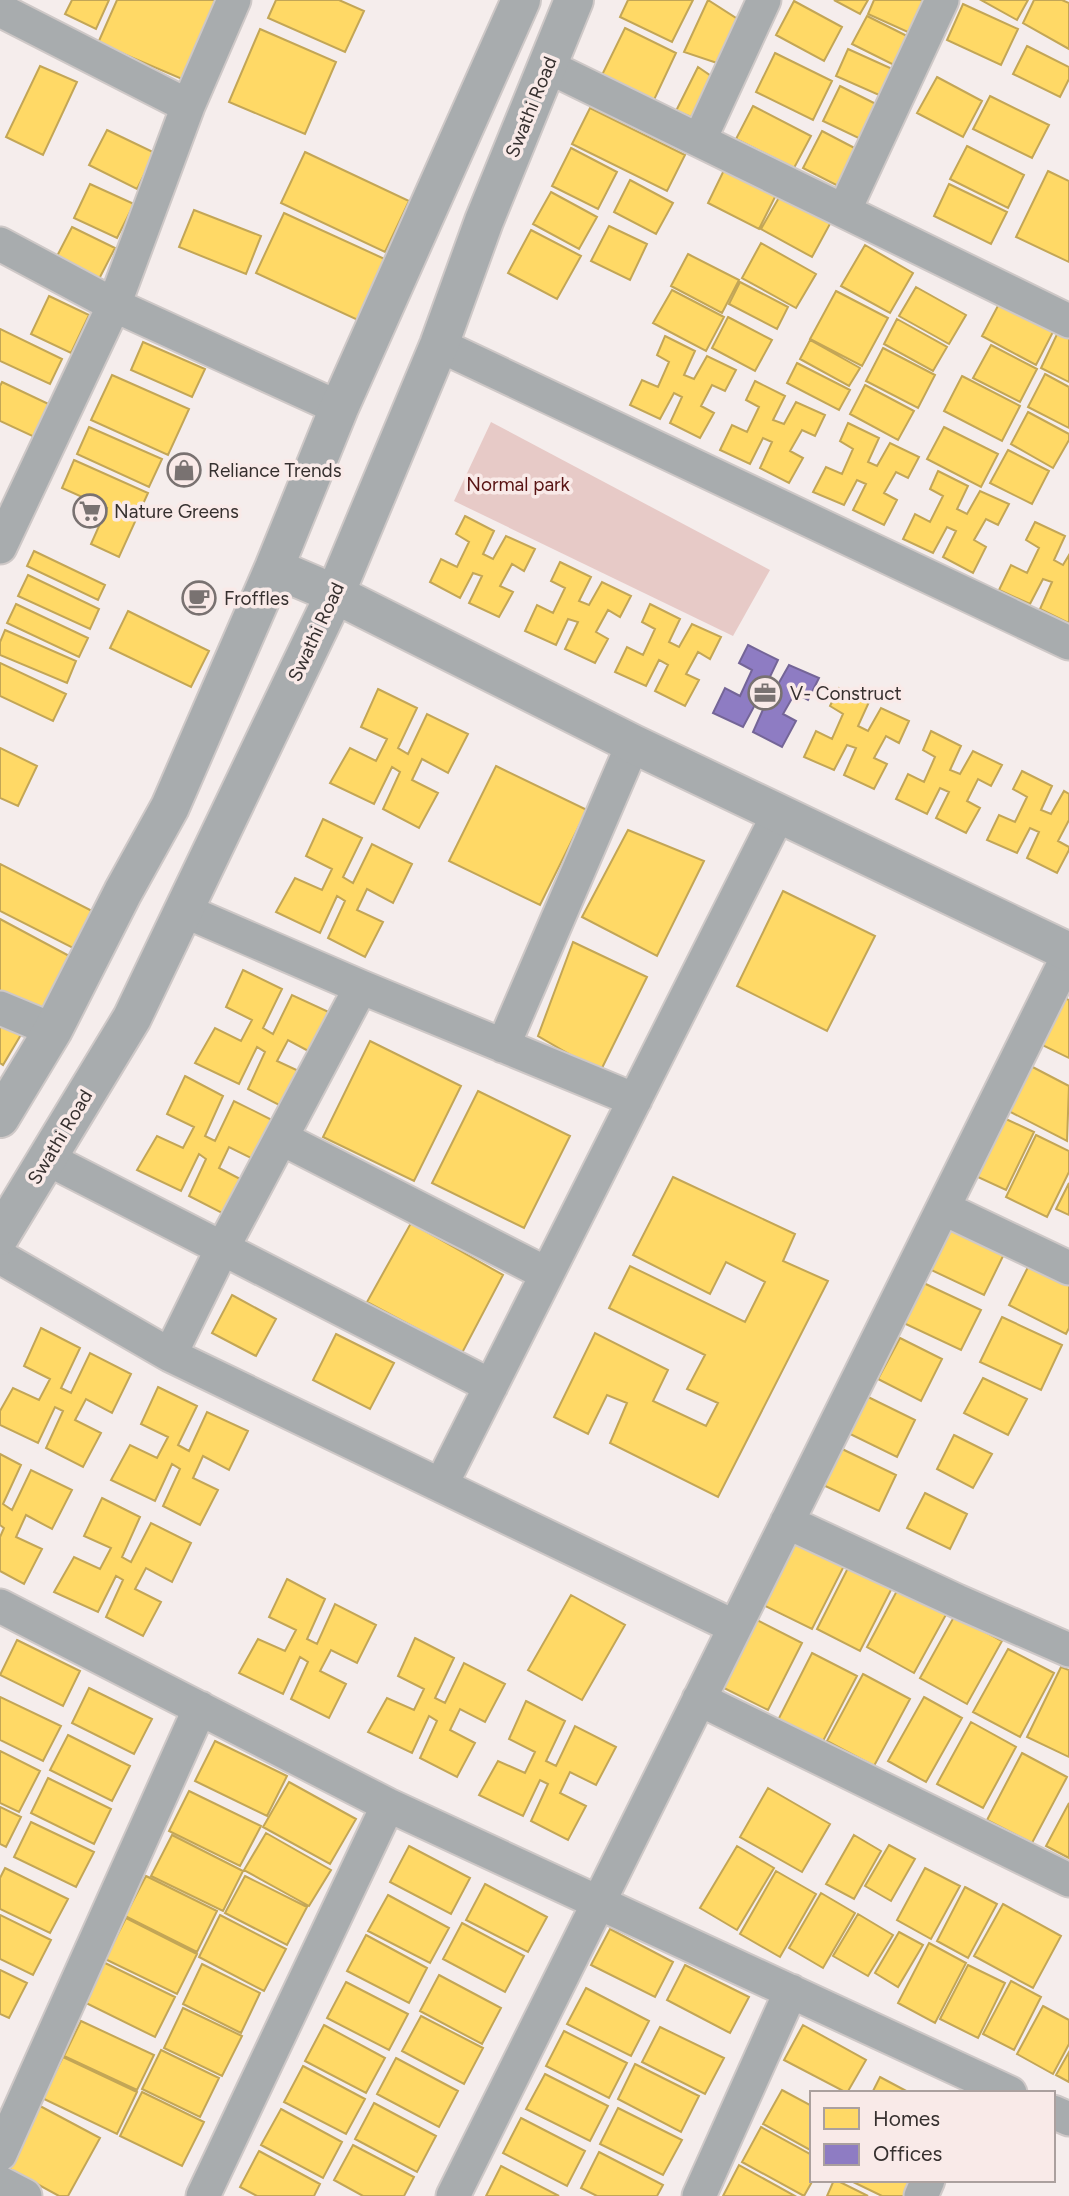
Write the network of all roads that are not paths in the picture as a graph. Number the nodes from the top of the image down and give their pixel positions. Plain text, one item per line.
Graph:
1 (234, 0) edge
2 (521, 0) edge
3 (574, 0) edge
4 (764, 0) edge
5 (942, 0) edge
6 (0, 10) edge
7 (547, 66) junction
8 (188, 106) junction
9 (700, 139) junction
10 (844, 211) junction
11 (0, 244) edge
12 (114, 305) junction
13 (1069, 321) edge
14 (439, 345) junction
15 (339, 408) junction
16 (0, 547) edge
17 (274, 568) junction
18 (335, 594) junction
19 (1069, 643) edge
20 (633, 744) junction
21 (779, 814) junction
22 (185, 911) junction
23 (1069, 953) edge
24 (361, 987) junction
25 (0, 1008) edge
26 (53, 1030) junction
27 (503, 1046) junction
28 (635, 1101) junction
29 (0, 1118) edge
30 (281, 1138) junction
31 (47, 1158) junction
32 (943, 1208) junction
33 (0, 1236) edge
34 (222, 1249) junction
35 (0, 1257) edge
36 (1069, 1268) edge
37 (547, 1274) junction
38 (170, 1355) junction
39 (491, 1387) junction
40 (441, 1485) junction
41 (787, 1522) junction
42 (0, 1606) edge
43 (735, 1627) junction
44 (1069, 1650) edge
45 (699, 1699) junction
46 (200, 1708) junction
47 (388, 1805) junction
48 (1069, 1880) edge
49 (598, 1902) junction
50 (792, 1992) junction
51 (970, 2085) edge
52 (1000, 2091) edge
53 (0, 2154) edge
54 (0, 2183) edge
55 (25, 2196) edge
56 (202, 2196) edge
57 (453, 2196) edge
58 (699, 2196) edge

1 - 8 street
2 - 15 street
3 - 7 street, Swathi Road
4 - 9 street
5 - 10 street
6 - 8 street
7 - 9 street
7 - 14 street, Swathi Road
8 - 12 street
9 - 10 street
10 - 13 street
11 - 12 street
12 - 15 street
12 - 16 street
14 - 18 street, Swathi Road
14 - 19 street
15 - 17 street
17 - 18 street
17 - 26 street
18 - 20 street
18 - 22 street, Swathi Road
20 - 21 street
20 - 27 street
21 - 23 street
21 - 28 street
22 - 24 street
22 - 31 street, Swathi Road
23 - 32 street
24 - 27 street
24 - 30 street
25 - 26 street
26 - 29 street
27 - 28 street
28 - 37 street
30 - 34 street
30 - 37 street
31 - 33 street, Swathi Road
31 - 34 street
32 - 36 street
32 - 41 street
34 - 38 street
34 - 39 street
35 - 38 street
37 - 39 street
38 - 40 street
39 - 40 street
40 - 43 street
41 - 43 street
41 - 44 street
42 - 46 street
43 - 45 street
45 - 48 street
45 - 49 street
46 - 47 street
46 - 53 street
47 - 49 street
47 - 56 street
49 - 50 street
49 - 57 street
50 - 51 street
50 - 58 street
51 - 52 street
54 - 55 street

